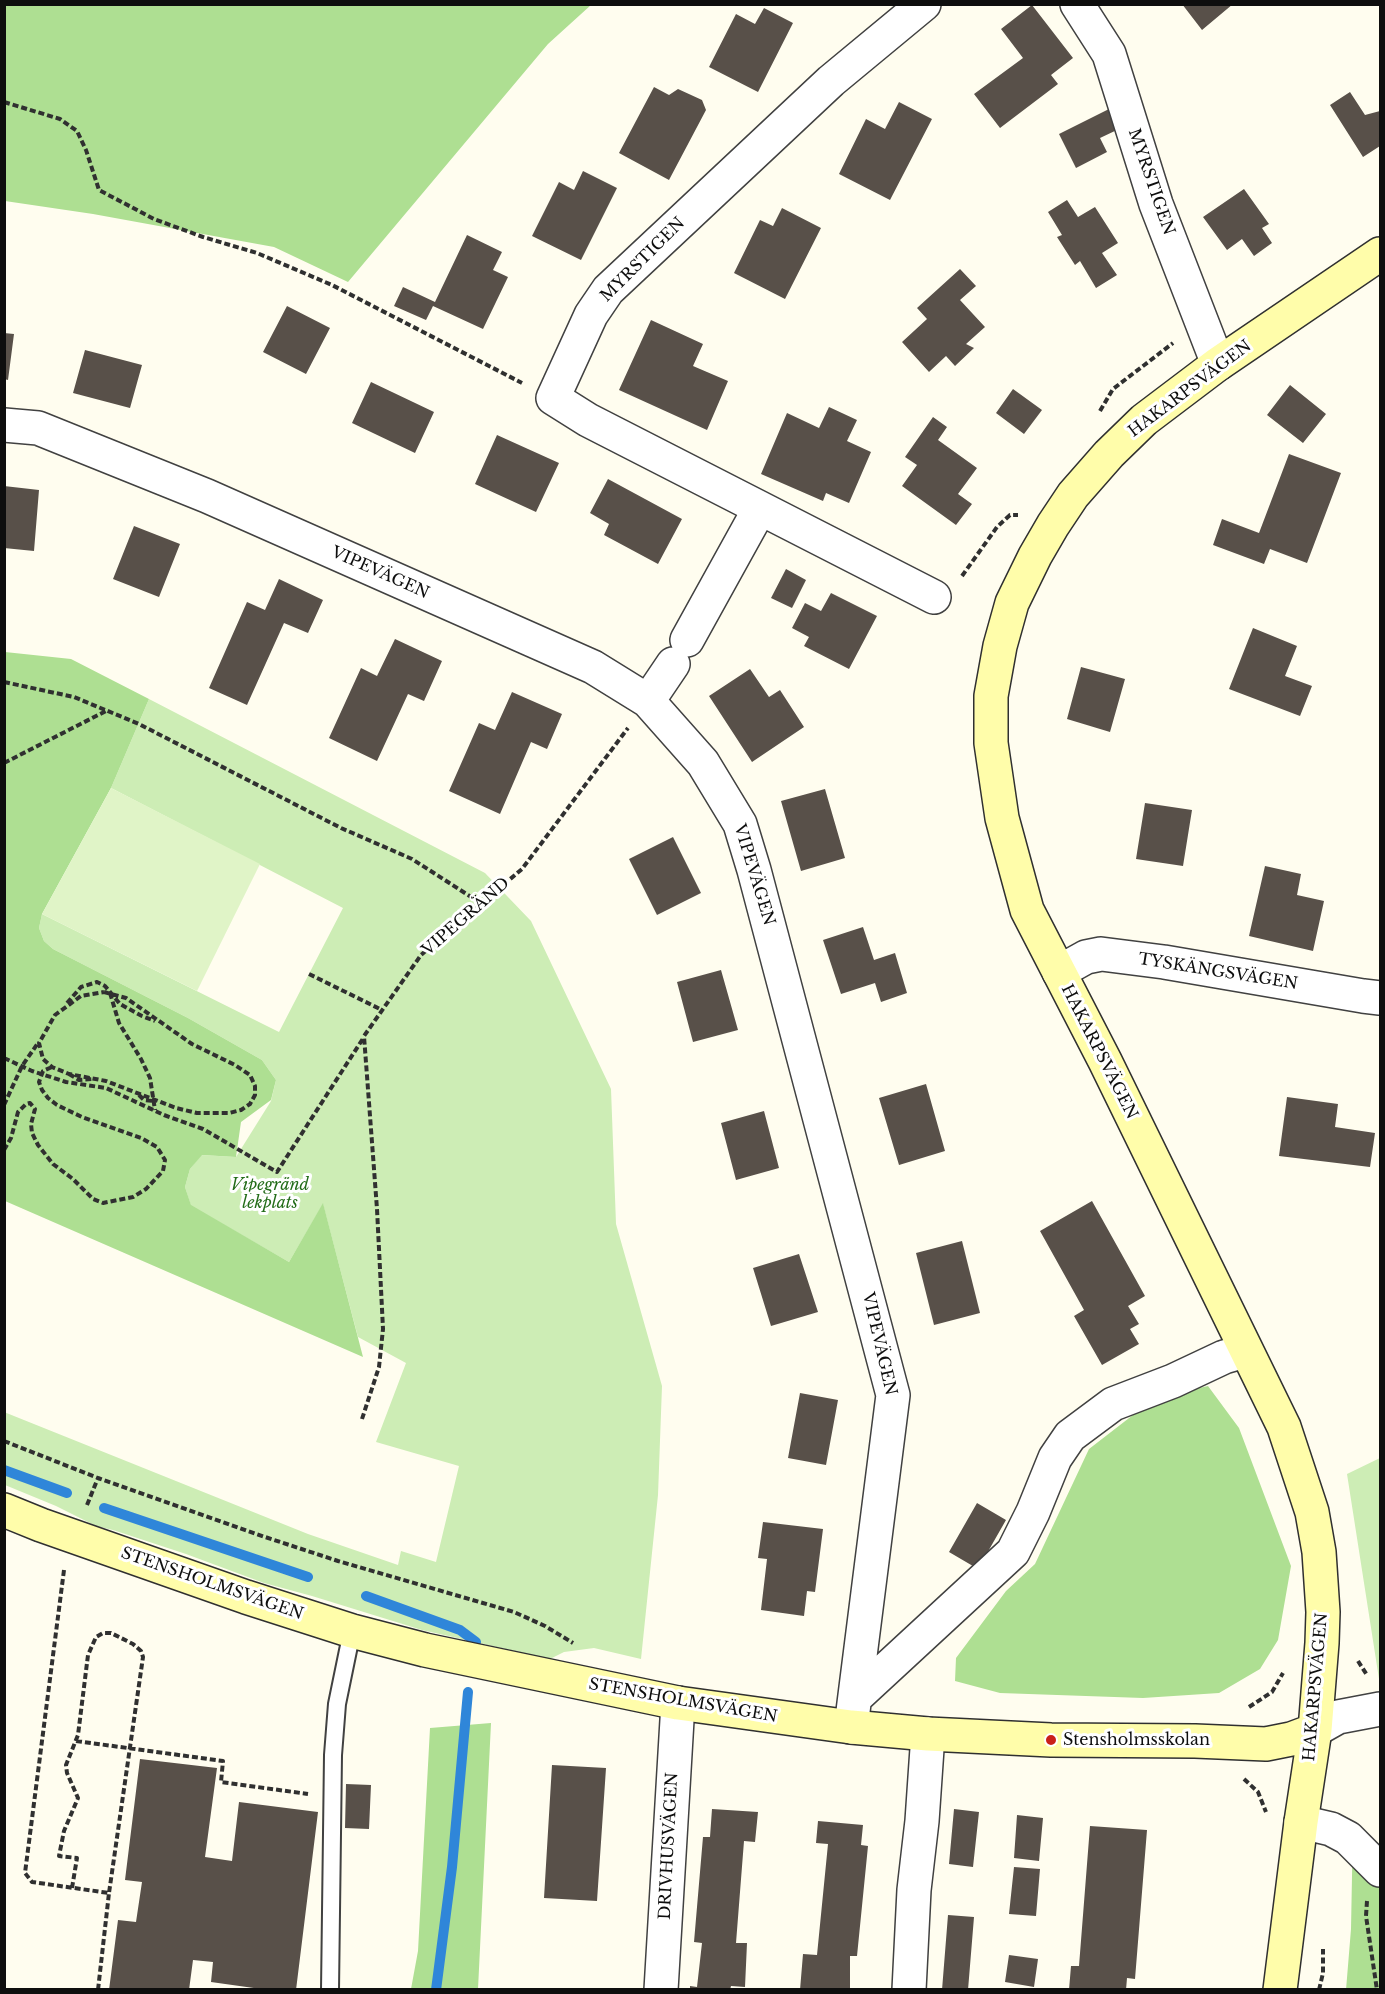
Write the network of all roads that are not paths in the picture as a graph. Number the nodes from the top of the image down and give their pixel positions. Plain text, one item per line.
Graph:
1 (924, 4) edge
2 (1077, 4) edge
3 (1380, 254) edge
4 (1218, 364) junction
5 (4, 425) edge
6 (760, 508) junction
7 (934, 597) road end
8 (648, 701) junction
9 (1059, 972) junction
10 (1380, 998) edge
11 (1245, 1351) junction
12 (4, 1510) edge
13 (352, 1631) junction
14 (678, 1703) junction
15 (1380, 1710) edge
16 (853, 1712) junction
17 (1315, 1730) junction
18 (928, 1734) junction
19 (1301, 1822) junction
20 (1374, 1863) edge
21 (330, 1989) edge
22 (661, 1989) edge
23 (909, 1989) edge
24 (1280, 1989) edge

1 - 6 street, MYRSTIGEN
2 - 4 street, MYRSTIGEN
3 - 4 street, HAKARPSVÄGEN
4 - 9 street, HAKARPSVÄGEN
5 - 8 street, VIPEVÄGEN
6 - 7 street
6 - 8 street
8 - 16 street, VIPEVÄGEN
9 - 10 street, TYSKÄNGSVÄGEN
9 - 11 street, HAKARPSVÄGEN
11 - 16 street
11 - 17 street, HAKARPSVÄGEN
12 - 13 street, STENSHOLMSVÄGEN
13 - 14 street, STENSHOLMSVÄGEN
13 - 21 lane
14 - 16 street, STENSHOLMSVÄGEN
14 - 22 street, DRIVHUSVÄGEN
15 - 17 street, STENSHOLMSVÄGEN
16 - 18 street, STENSHOLMSVÄGEN
17 - 18 street, STENSHOLMSVÄGEN
17 - 19 street, HAKARPSVÄGEN
18 - 23 street
19 - 20 street
19 - 24 street, HAKARPSVÄGEN

